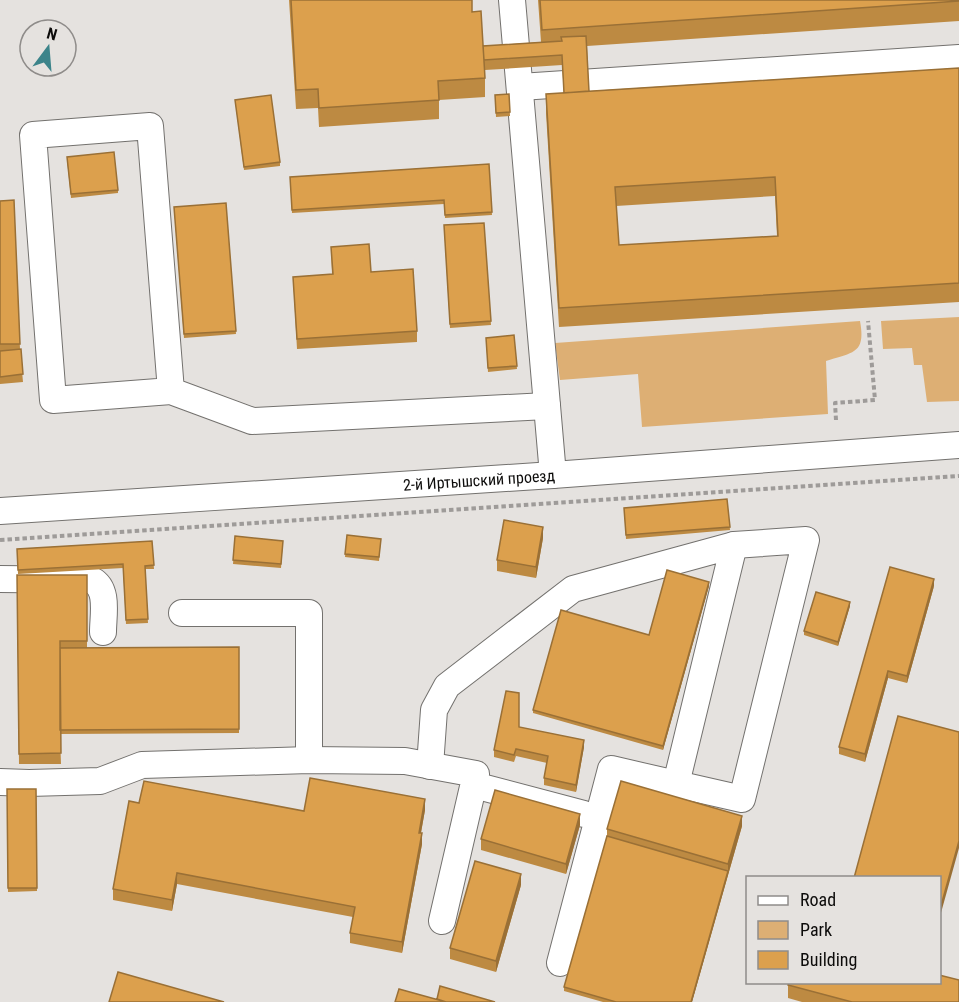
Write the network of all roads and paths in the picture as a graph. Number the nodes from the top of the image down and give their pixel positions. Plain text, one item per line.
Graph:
1 (512, 0) edge
2 (959, 58) edge
3 (520, 87) junction
4 (868, 321) dead end
5 (171, 391) junction
6 (547, 406) junction
7 (836, 420) dead end
8 (959, 445) edge
9 (553, 475) junction
10 (959, 476) edge
11 (0, 511) edge
12 (0, 540) edge
13 (734, 545) junction
14 (0, 579) edge
15 (182, 613) dead end
16 (103, 632) dead end
17 (309, 760) junction
18 (430, 766) junction
19 (0, 782) edge
20 (676, 784) junction
21 (474, 785) junction
22 (584, 814) dead end
23 (442, 921) dead end
24 (560, 963) dead end

1 - 3 street
2 - 3 street
3 - 6 street
4 - 7 path
5 - 5 street
5 - 6 street
6 - 9 street
8 - 9 street, 2-й Иртышский проезд
9 - 11 street, 2-й Иртышский проезд
10 - 12 path
13 - 18 street
13 - 20 street
13 - 20 street
14 - 16 street
15 - 17 street
17 - 18 street
17 - 19 street
18 - 21 street
20 - 24 street
21 - 22 street
21 - 23 street

